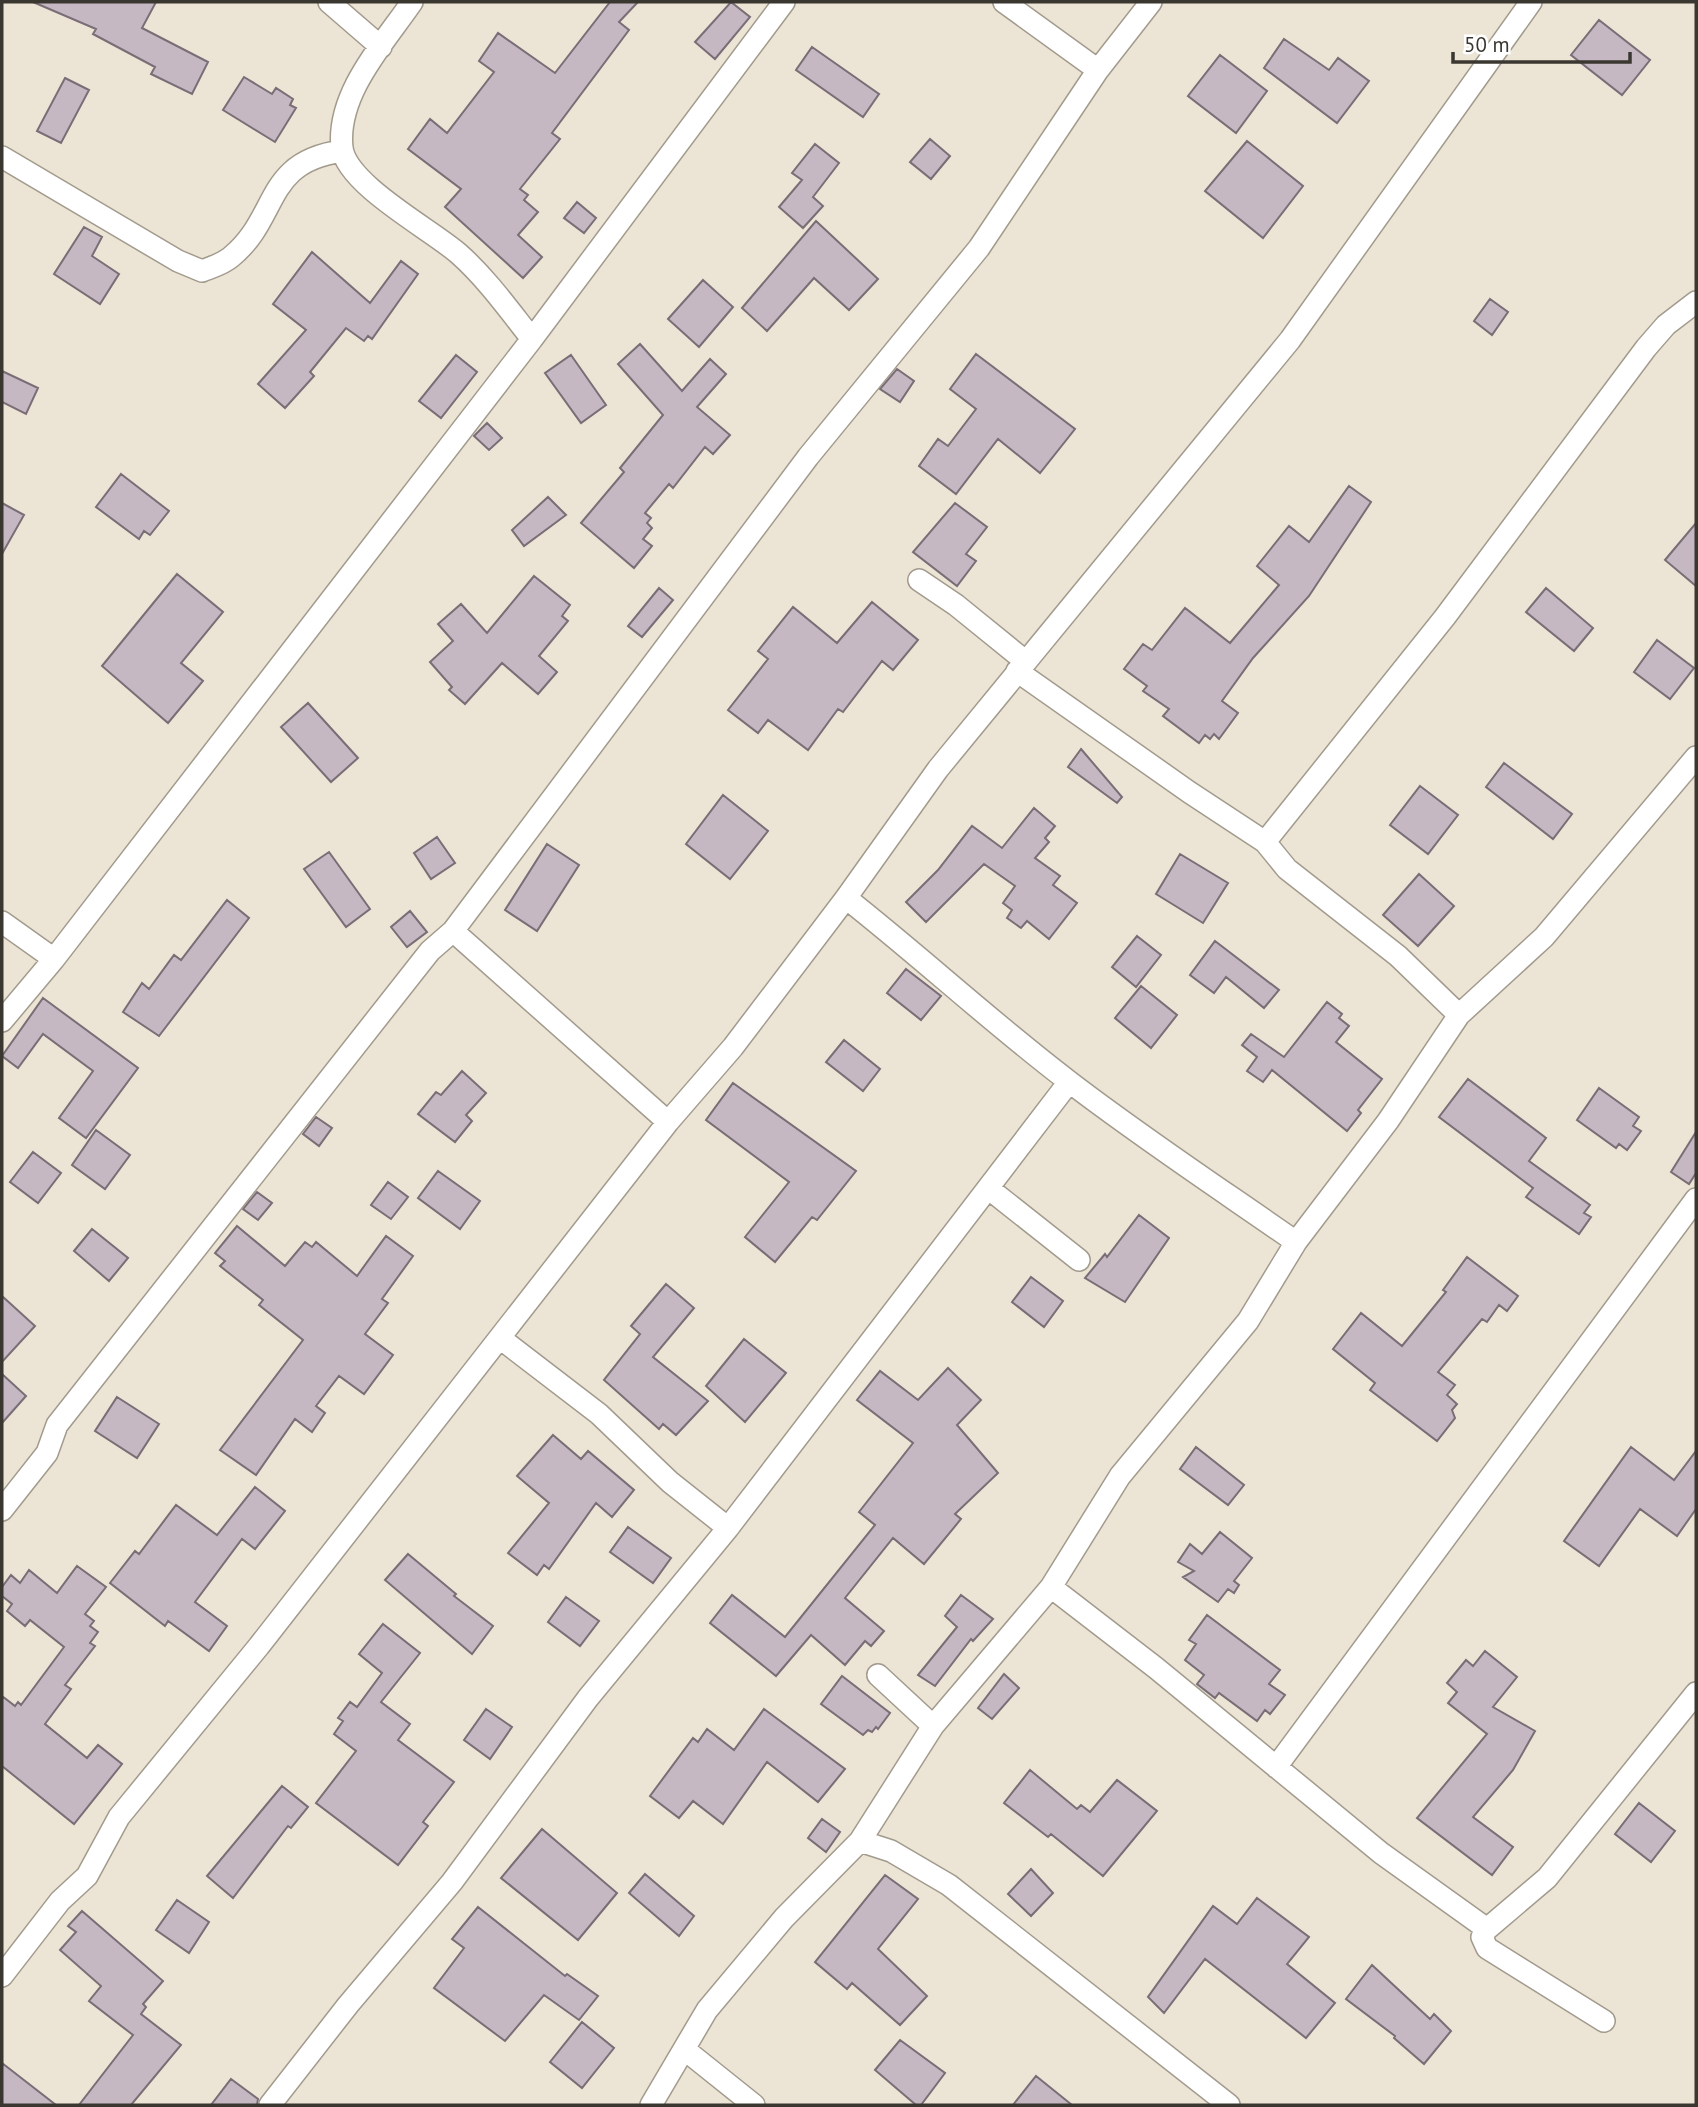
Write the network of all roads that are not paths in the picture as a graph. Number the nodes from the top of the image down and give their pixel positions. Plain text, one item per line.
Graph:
1 (329, 2) edge
2 (412, 2) edge
3 (785, 2) edge
4 (1004, 2) edge
5 (1151, 2) edge
6 (1531, 2) edge
7 (381, 47) junction
8 (1098, 71) junction
9 (342, 151) junction
10 (2, 157) edge
11 (1696, 302) edge
12 (532, 340) junction
13 (919, 580) dead end
14 (1021, 666) junction
15 (1696, 757) edge
16 (1265, 842) junction
17 (846, 898) junction
18 (2, 922) edge
19 (453, 931) junction
20 (54, 959) junction
21 (1460, 1015) junction
22 (2, 1021) edge
23 (1069, 1082) junction
24 (668, 1122) junction
25 (988, 1188) junction
26 (1696, 1199) edge
27 (1296, 1242) junction
28 (1079, 1260) dead end
29 (500, 1338) junction
30 (2, 1510) edge
31 (728, 1528) junction
32 (1051, 1587) junction
33 (878, 1675) dead end
34 (1696, 1693) edge
35 (933, 1726) junction
36 (1276, 1768) junction
37 (860, 1841) junction
38 (1487, 1929) junction
39 (2, 1976) edge
40 (1604, 2021) dead end
41 (684, 2049) junction
42 (270, 2105) edge
43 (651, 2105) edge
44 (754, 2105) edge
45 (1229, 2105) edge

1 - 7 street
2 - 7 street
3 - 12 street
4 - 8 street
5 - 8 street
6 - 14 street
7 - 9 street
8 - 19 street
9 - 10 street
9 - 12 street
11 - 16 street
12 - 20 street
13 - 14 street
14 - 16 street
14 - 17 street
15 - 21 street
16 - 21 street
17 - 23 street
17 - 24 street
18 - 20 street
19 - 24 street
19 - 30 street
20 - 22 street
21 - 27 street
23 - 25 street
23 - 27 street
24 - 29 street
25 - 28 street
25 - 31 street
26 - 36 street
27 - 32 street
29 - 31 street
29 - 39 street
31 - 42 street
32 - 35 street
32 - 36 street
33 - 35 street
34 - 38 street
35 - 37 street
36 - 38 street
37 - 41 street
37 - 45 street
38 - 40 street
41 - 43 street
41 - 44 street

